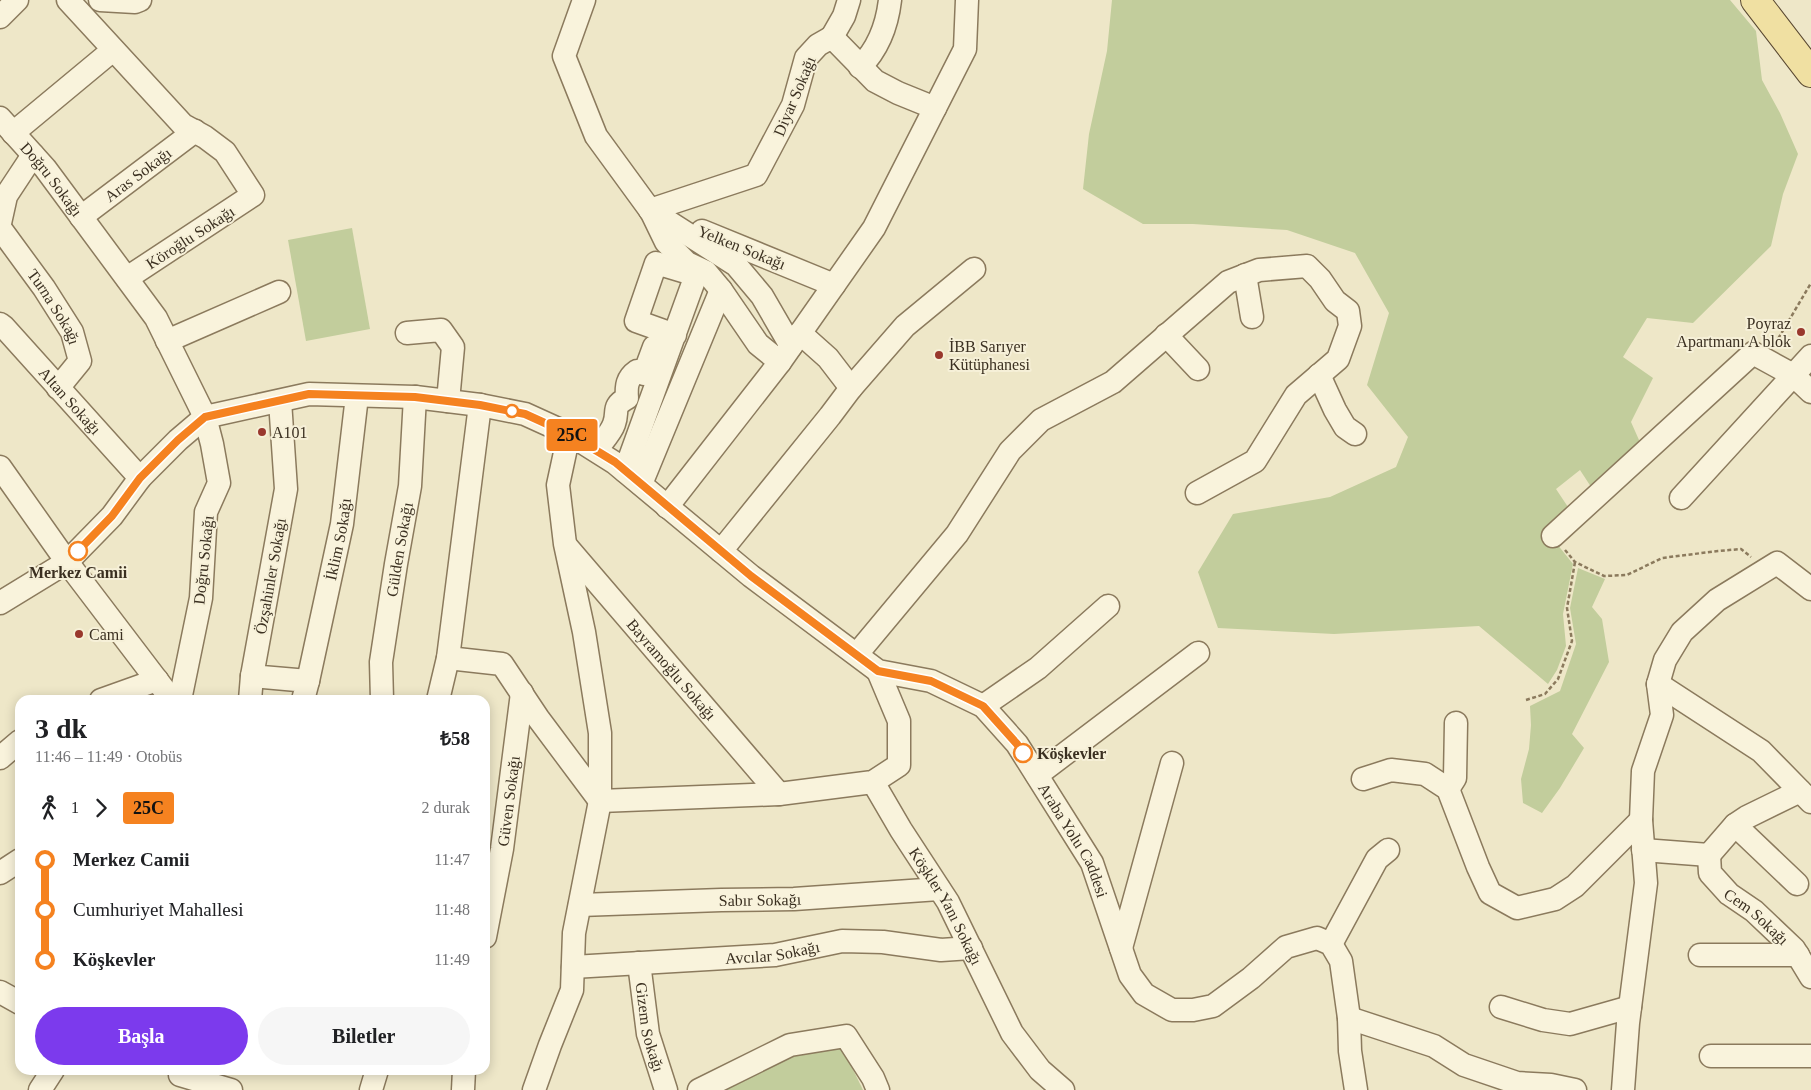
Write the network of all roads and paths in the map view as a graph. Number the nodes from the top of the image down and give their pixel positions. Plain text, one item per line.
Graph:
1 (17, 0) edge
2 (68, 0) edge
3 (100, 0) edge
4 (140, 0) edge
5 (584, 0) edge
6 (849, 0) edge
7 (890, 0) edge
8 (968, 0) edge
9 (1755, 0) edge
10 (0, 17) edge
11 (832, 38) junction
12 (113, 50) junction
13 (860, 67) junction
14 (1811, 74) edge
15 (935, 108) junction
16 (6, 125) edge
17 (195, 131) junction
18 (33, 155) junction
19 (650, 210) junction
20 (81, 217) junction
21 (0, 223) edge
22 (0, 228) edge
23 (974, 269) dead end
24 (1245, 275) junction
25 (127, 278) junction
26 (1811, 284) edge
27 (834, 285) junction
28 (721, 290) junction
29 (278, 292) dead end
30 (1252, 317) dead end
31 (2, 327) edge
32 (407, 333) dead end
33 (1166, 335) junction
34 (167, 341) junction
35 (791, 347) junction
36 (1811, 356) edge
37 (1766, 360) junction
38 (1198, 369) dead end
39 (1319, 375) junction
40 (1793, 375) junction
41 (58, 388) junction
42 (851, 388) junction
43 (1811, 392) edge
44 (357, 396) junction
45 (415, 397) junction
46 (280, 401) junction
47 (448, 401) junction
48 (480, 405) junction
49 (205, 417) junction
50 (569, 434) junction
51 (1355, 434) dead end
52 (596, 450) junction
53 (0, 467) edge
54 (140, 478) junction
55 (633, 478) junction
56 (1197, 493) dead end
57 (1681, 498) dead end
58 (668, 507) junction
59 (1553, 536) joint
60 (565, 544) junction
61 (721, 551) junction
62 (67, 562) junction
63 (1574, 562) junction
64 (1768, 568) junction
65 (1811, 589) edge
66 (0, 603) edge
67 (1108, 606) dead end
68 (1198, 653) dead end
69 (857, 654) junction
70 (448, 658) junction
71 (878, 671) junction
72 (252, 676) junction
73 (157, 680) junction
74 (931, 681) junction
75 (1658, 684) junction
76 (305, 691) edge
77 (522, 694) junction
78 (115, 695) edge
79 (168, 695) edge
80 (181, 695) edge
81 (250, 695) edge
82 (382, 695) edge
83 (439, 695) edge
84 (1526, 700) dead end
85 (893, 705) junction
86 (983, 706) junction
87 (1456, 723) dead end
88 (15, 745) edge
89 (0, 758) edge
90 (1172, 764) dead end
91 (1036, 775) junction
92 (1363, 779) dead end
93 (873, 782) junction
94 (1448, 789) junction
95 (779, 794) junction
96 (1806, 797) edge
97 (600, 801) junction
98 (1640, 820) junction
99 (1735, 825) junction
100 (1388, 850) dead end
101 (1643, 850) junction
102 (1709, 855) junction
103 (15, 863) edge
104 (0, 873) edge
105 (1797, 884) dead end
106 (940, 889) junction
107 (580, 905) junction
108 (490, 911) edge
109 (1331, 944) junction
110 (971, 948) junction
111 (1121, 948) junction
112 (1700, 955) dead end
113 (1798, 955) junction
114 (639, 963) junction
115 (573, 967) junction
116 (1811, 977) edge
117 (1501, 1007) dead end
118 (1630, 1007) junction
119 (1349, 1018) junction
120 (1711, 1056) dead end
121 (1811, 1056) edge
122 (50, 1075) edge
123 (376, 1075) edge
124 (464, 1075) edge
125 (180, 1078) edge
126 (40, 1090) edge
127 (231, 1090) edge
128 (371, 1090) edge
129 (463, 1090) edge
130 (534, 1090) edge
131 (666, 1090) edge
132 (699, 1090) edge
133 (878, 1090) edge
134 (1063, 1090) edge
135 (1354, 1090) edge
136 (1575, 1090) edge
137 (1624, 1090) edge

1 - 10 street
2 - 12 street
3 - 4 street
5 - 19 street
6 - 11 street
7 - 13 street
8 - 15 street
9 - 14 main road
11 - 13 street
11 - 19 street, Diyar Sokağı
12 - 16 street
12 - 17 street
13 - 15 street
15 - 27 street
16 - 18 street, Doğru Sokağı
17 - 20 street, Aras Sokağı
17 - 25 street, Köroğlu Sokağı
18 - 20 street, Doğru Sokağı
18 - 21 street
19 - 27 street, Yelken Sokağı
19 - 28 street
19 - 35 street
20 - 25 street, Doğru Sokağı
22 - 41 street, Turna Sokağı
23 - 42 street
24 - 30 street
24 - 33 street
24 - 39 street
25 - 34 street, Doğru Sokağı
26 - 37 path
27 - 35 street
28 - 35 street
28 - 55 street
29 - 34 street
31 - 41 street, Altan Sokağı
32 - 47 street
33 - 38 street
33 - 69 street
34 - 49 street, Doğru Sokağı
35 - 42 street
35 - 58 street
36 - 40 street
37 - 40 street
37 - 59 street
39 - 51 street
39 - 56 street
40 - 43 street
40 - 57 street
41 - 54 street, Altan Sokağı
42 - 61 street
44 - 45 street, Araba Yolu Caddesi
44 - 46 street, Araba Yolu Caddesi
44 - 76 street, İklim Sokağı
45 - 47 street, Araba Yolu Caddesi
45 - 82 street, Gülden Sokağı
46 - 49 street, Araba Yolu Caddesi
46 - 72 street, Özşahinler Sokağı
47 - 48 street, Araba Yolu Caddesi
48 - 50 street, Araba Yolu Caddesi
48 - 70 street
49 - 54 street, Araba Yolu Caddesi
49 - 80 street, Doğru Sokağı
50 - 52 street, Araba Yolu Caddesi
50 - 60 street
52 - 55 street, Araba Yolu Caddesi
52 - 55 street
53 - 62 street
54 - 62 street, Araba Yolu Caddesi
55 - 58 street, Araba Yolu Caddesi
58 - 61 street, Araba Yolu Caddesi
59 - 63 path
60 - 95 street, Bayramoğlu Sokağı
60 - 97 street
61 - 69 street, Araba Yolu Caddesi
62 - 66 street, Araba Yolu Caddesi
62 - 73 street
63 - 64 path
63 - 84 path
64 - 65 street
64 - 75 street
67 - 86 street
68 - 91 street
69 - 71 street, Araba Yolu Caddesi
70 - 77 street
70 - 83 street
71 - 74 street, Araba Yolu Caddesi
71 - 85 street
72 - 76 street
72 - 81 street, Özşahinler Sokağı
73 - 78 street
73 - 79 street
74 - 85 street
74 - 86 street, Araba Yolu Caddesi
75 - 96 street
75 - 98 street
77 - 97 street
77 - 108 street, Güven Sokağı
85 - 93 street
86 - 91 street, Araba Yolu Caddesi
87 - 94 street
88 - 89 street
90 - 111 street
91 - 111 street, Araba Yolu Caddesi
92 - 94 street
93 - 95 street
93 - 106 street, Köşkler Yanı Sokağı
94 - 98 street
95 - 97 street
96 - 99 street
97 - 107 street
98 - 101 street
99 - 102 street
99 - 105 street
100 - 109 street
101 - 102 street
101 - 118 street
102 - 113 street, Cem Sokağı
103 - 104 street
106 - 107 street, Sabır Sokağı
106 - 110 street, Köşkler Yanı Sokağı
107 - 115 street
109 - 111 street, Araba Yolu Caddesi
109 - 119 street
110 - 114 street, Avcılar Sokağı
110 - 134 street, Köşkler Yanı Sokağı
112 - 113 street
113 - 116 street, Cem Sokağı
114 - 115 street, Avcılar Sokağı
114 - 131 street, Gizem Sokağı
115 - 130 street
117 - 118 street
118 - 137 street
119 - 135 street
119 - 136 street
120 - 121 street
122 - 126 street
123 - 128 street
124 - 129 street
125 - 127 street
132 - 133 street

